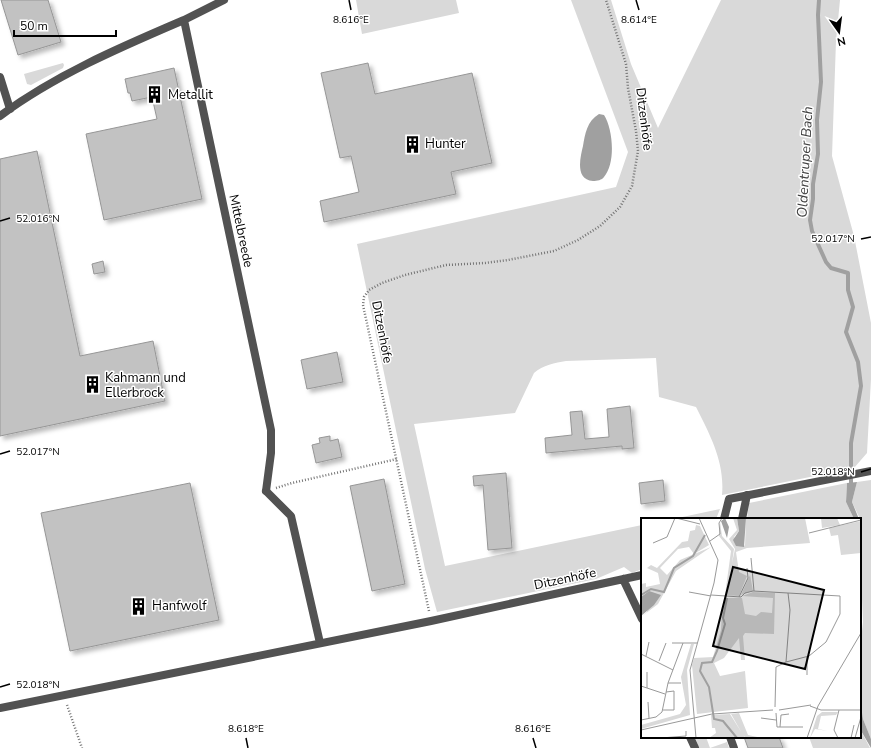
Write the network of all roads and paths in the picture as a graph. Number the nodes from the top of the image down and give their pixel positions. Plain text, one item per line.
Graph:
1 (224, 0) edge
2 (606, 0) edge
3 (184, 20) junction
4 (0, 77) edge
5 (10, 109) junction
6 (0, 116) edge
7 (396, 459) junction
8 (871, 471) edge
9 (292, 483) dead end
10 (747, 495) junction
11 (724, 518) edge
12 (742, 518) edge
13 (641, 575) edge
14 (623, 579) junction
15 (641, 617) edge
16 (431, 620) junction
17 (320, 643) junction
18 (64, 696) junction
19 (0, 708) edge
20 (690, 738) edge
21 (730, 738) edge
22 (82, 748) edge
23 (695, 748) edge
24 (734, 748) edge

1 - 3 street
2 - 7 path, Ditzenhöfe
3 - 5 street
3 - 17 street, Mittelbreede
4 - 5 street
5 - 6 street
7 - 9 path
7 - 16 path, Ditzenhöfe
8 - 10 street
10 - 11 street
10 - 12 street
13 - 14 street, Ditzenhöfe
14 - 15 street
14 - 16 street, Ditzenhöfe
16 - 17 street
17 - 18 street
18 - 19 street
18 - 22 path
20 - 23 street
21 - 24 street

